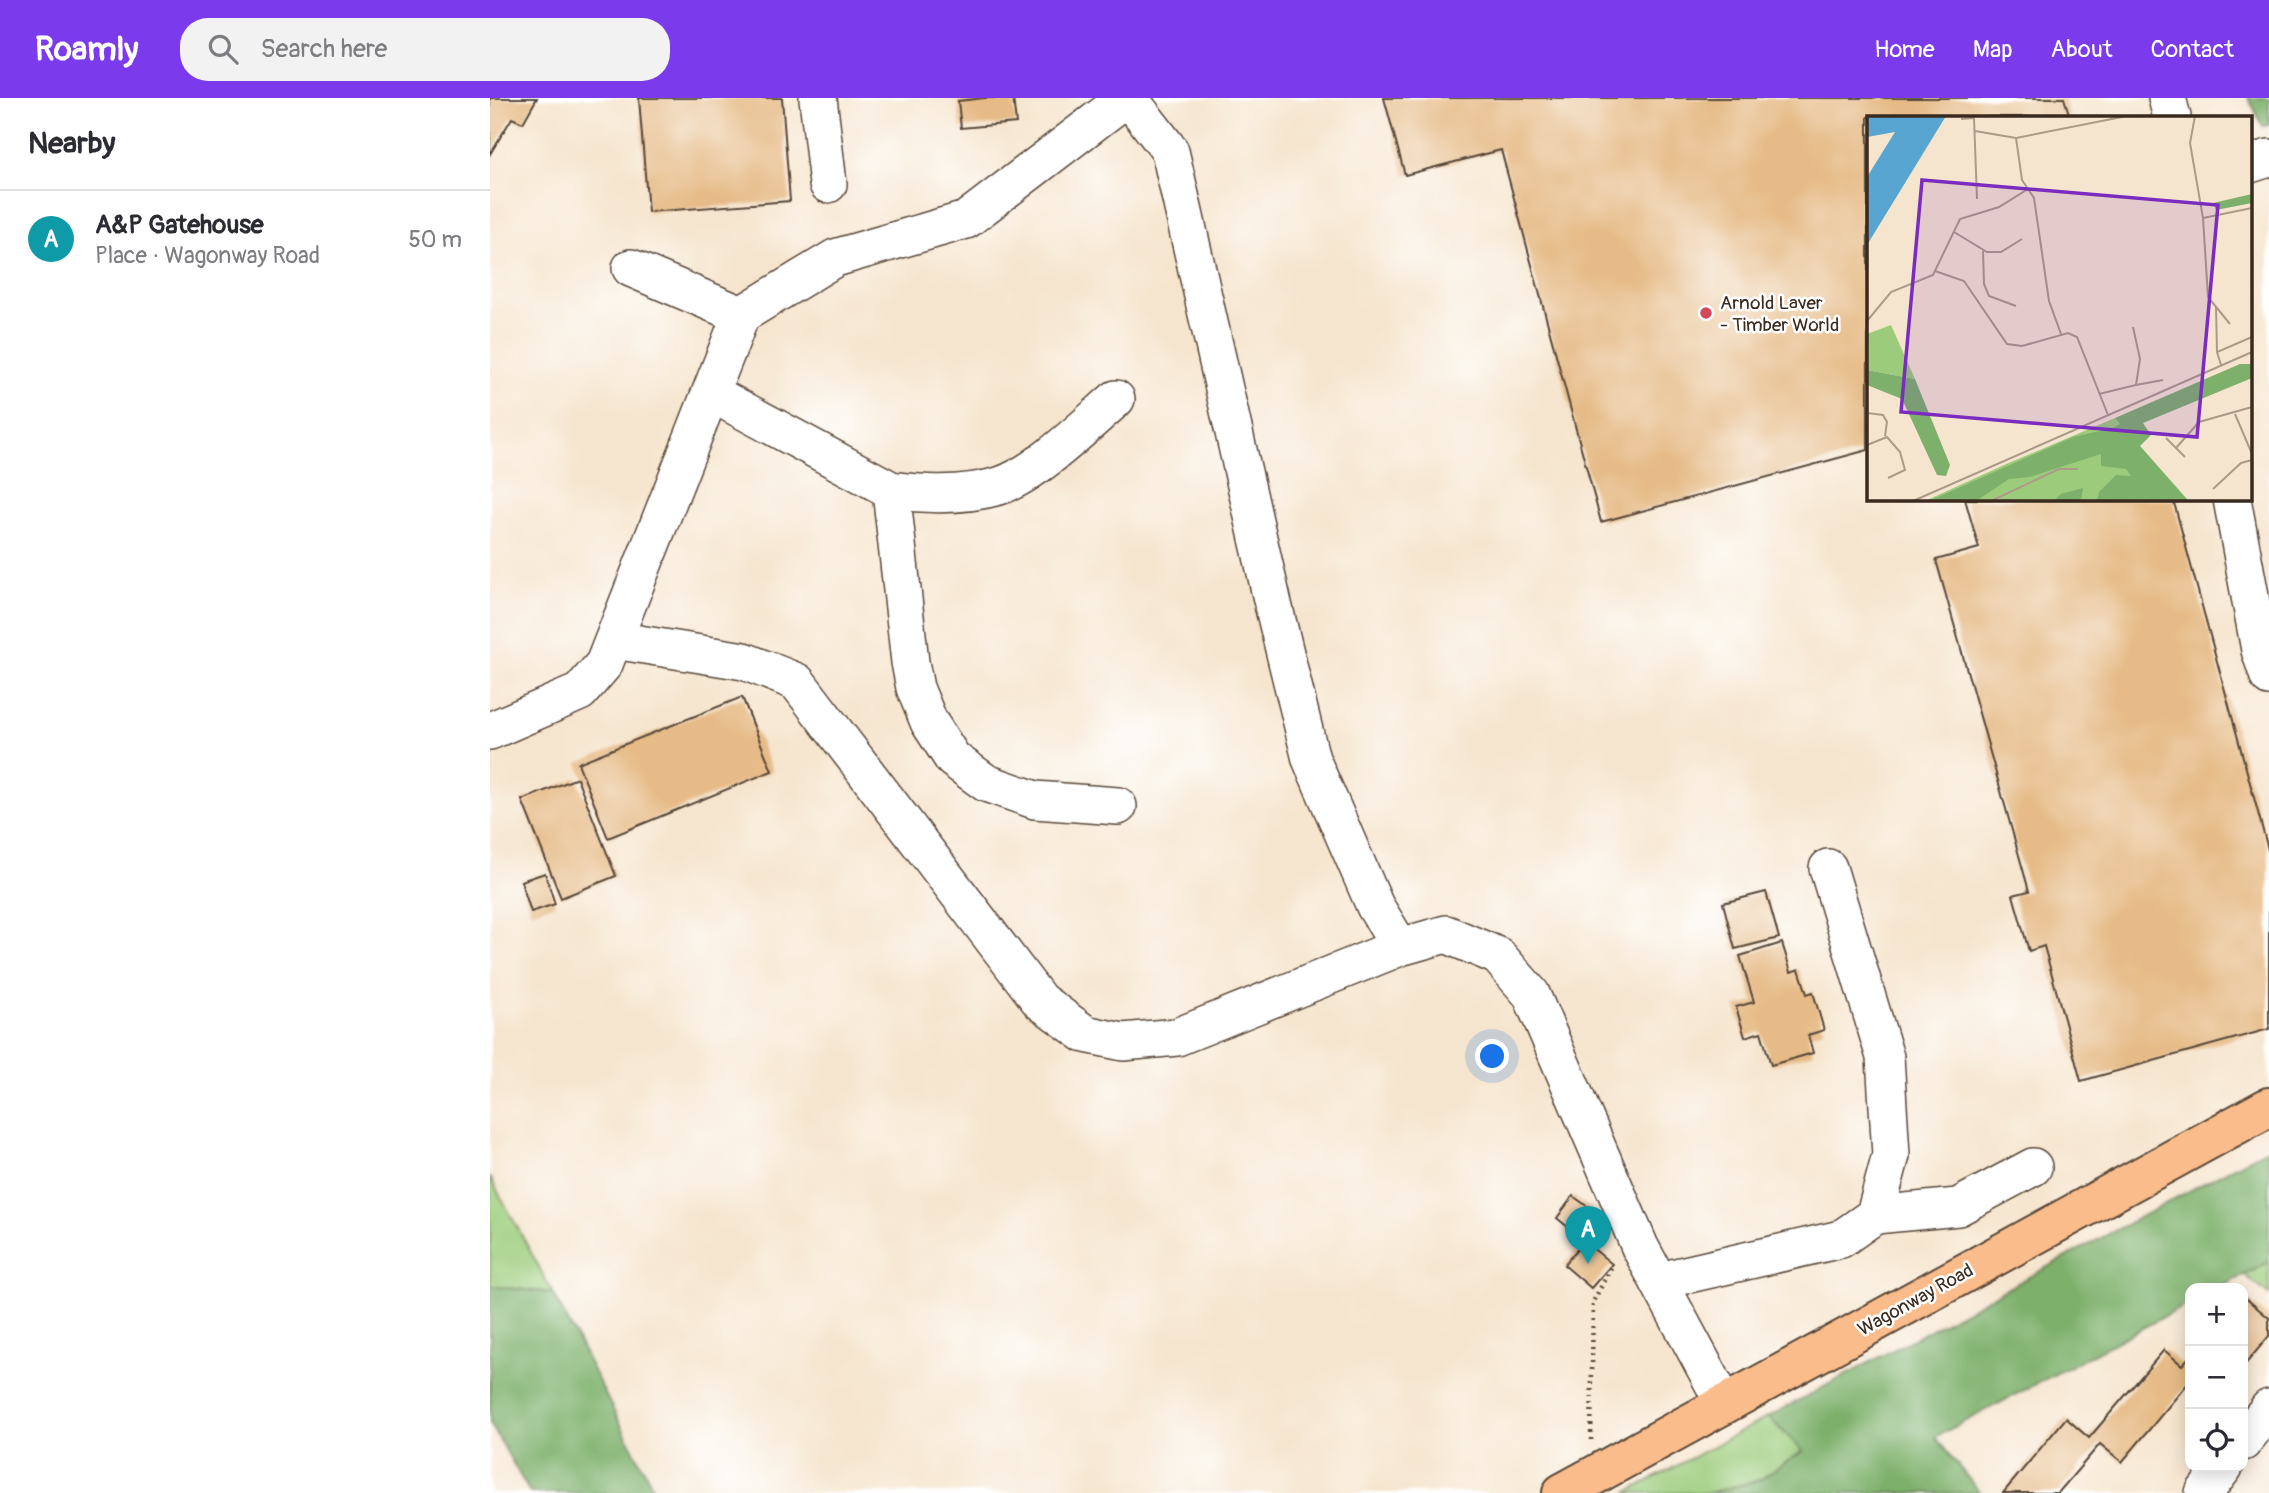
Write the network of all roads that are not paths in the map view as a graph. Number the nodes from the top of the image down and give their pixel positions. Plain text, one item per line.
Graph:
1 (818, 98) edge
2 (1128, 98) edge
3 (2166, 98) edge
4 (2172, 116) edge
5 (2269, 158) edge
6 (2252, 163) edge
7 (828, 184) dead end
8 (631, 268) dead end
9 (741, 315) junction
10 (711, 393) junction
11 (1116, 400) dead end
12 (891, 490) junction
13 (2232, 500) edge
14 (614, 640) junction
15 (2269, 677) edge
16 (490, 731) edge
17 (1118, 806) dead end
18 (1828, 868) dead end
19 (1400, 947) junction
20 (2269, 1107) edge
21 (2033, 1167) dead end
22 (1875, 1215) junction
23 (1660, 1284) junction
24 (1724, 1403) junction
25 (2269, 1408) edge
26 (2248, 1435) edge
27 (2220, 1472) edge
28 (1578, 1484) edge
29 (2204, 1493) edge

1 - 7 street
2 - 9 street
2 - 19 street
3 - 4 street
5 - 6 street
8 - 9 street
9 - 10 street
10 - 12 street
10 - 14 street
11 - 12 street
12 - 17 street
13 - 15 street
14 - 16 street
14 - 19 street
18 - 22 street
19 - 23 street
20 - 24 main road, Wagonway Road
21 - 22 street
22 - 23 street
23 - 24 street
24 - 28 main road, Wagonway Road
25 - 26 street
27 - 29 street

